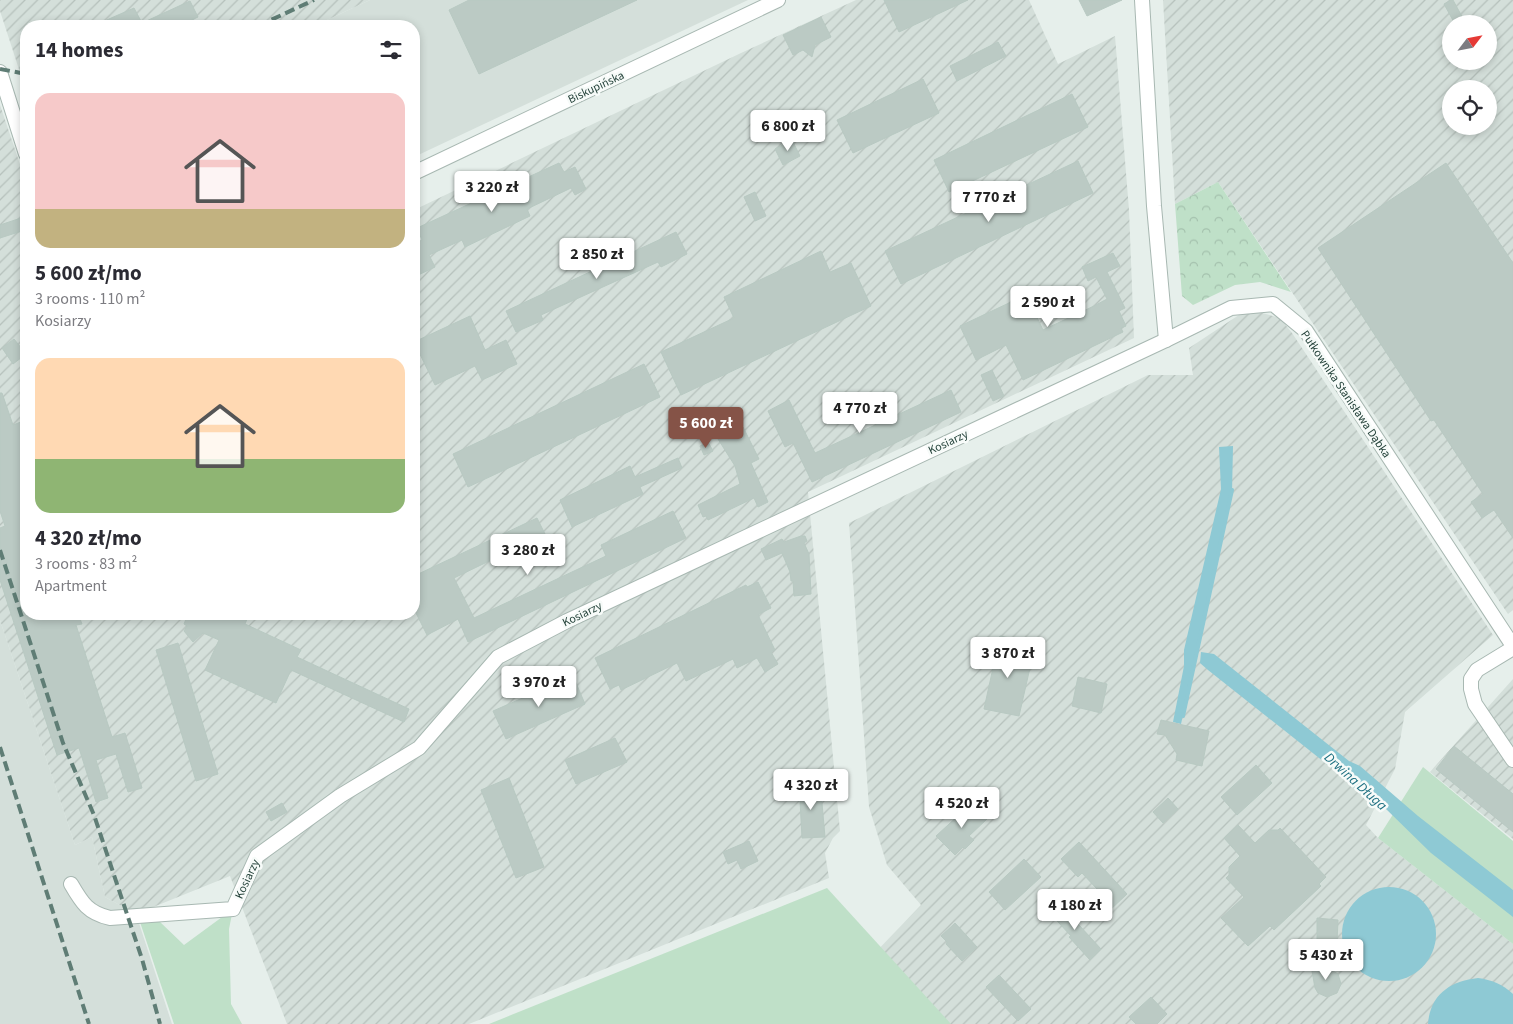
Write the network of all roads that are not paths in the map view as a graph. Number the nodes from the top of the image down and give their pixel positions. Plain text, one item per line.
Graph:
1 (778, 0) edge
2 (1142, 0) edge
3 (0, 72) edge
4 (20, 135) edge
5 (420, 170) edge
6 (1166, 340) junction
7 (1513, 647) edge
8 (1513, 760) edge
9 (71, 884) dead end

1 - 5 street, Biskupińska
2 - 6 street
3 - 4 street
6 - 7 street, Pułkownika Stanisława Dąbka
6 - 9 street, Kosiarzy
7 - 8 street, Pułkownika Stanisława Dąbka

